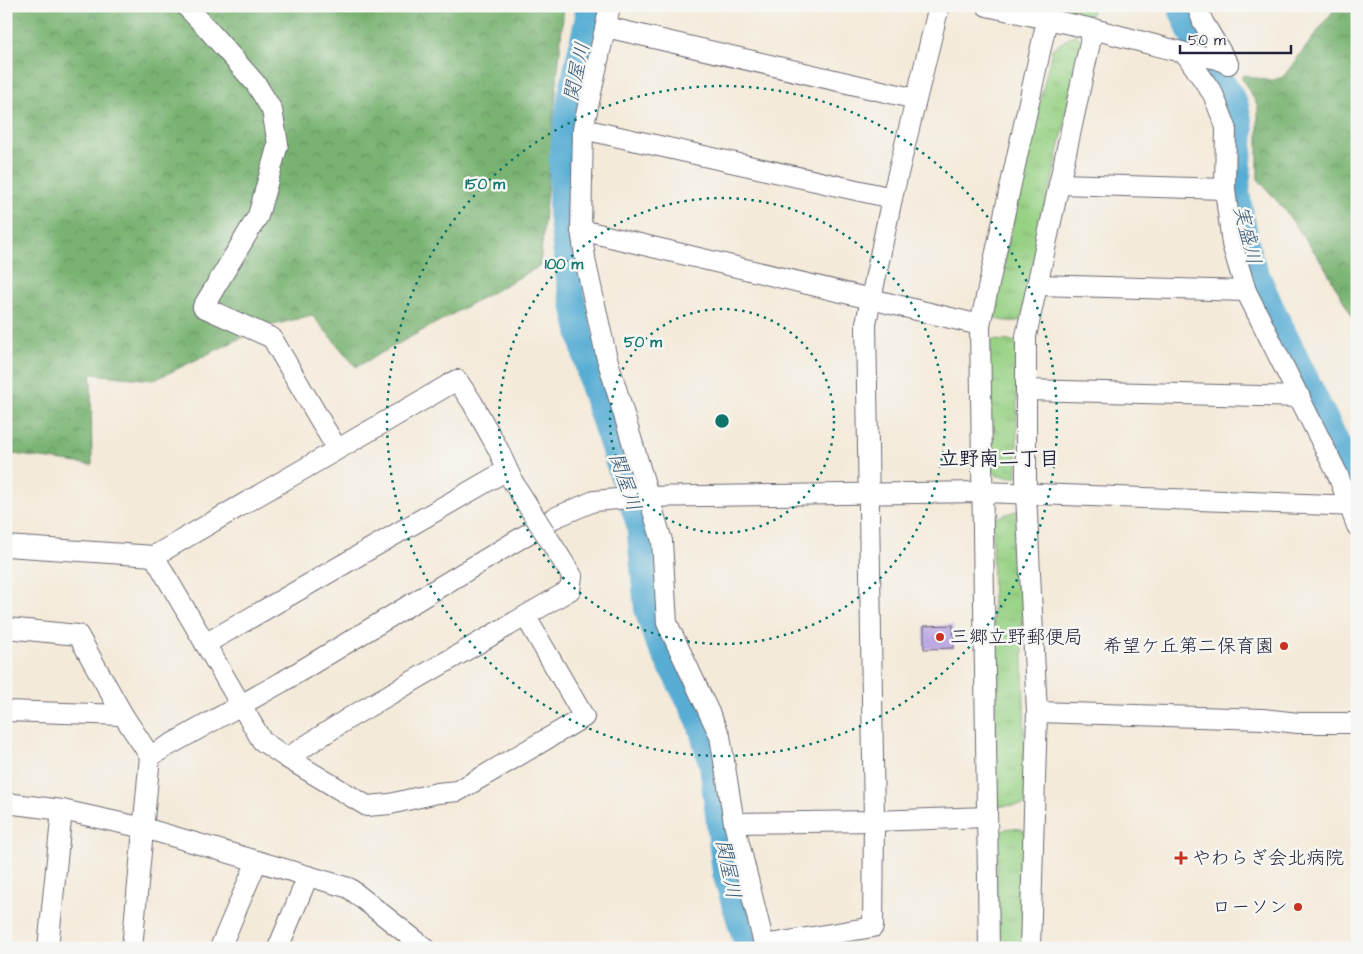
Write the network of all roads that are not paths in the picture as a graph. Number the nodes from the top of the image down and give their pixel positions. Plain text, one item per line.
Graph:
1 (186, 6) edge
2 (610, 6) edge
3 (939, 6) edge
4 (987, 6) edge
5 (1197, 6) edge
6 (1048, 13) edge
7 (606, 26) junction
8 (1093, 29) junction
9 (1189, 54) junction
10 (916, 99) junction
11 (584, 129) junction
12 (1060, 184) junction
13 (1225, 189) junction
14 (892, 198) junction
15 (581, 230) junction
16 (1037, 285) junction
17 (1246, 291) junction
18 (871, 298) junction
19 (980, 325) junction
20 (1026, 390) junction
21 (1300, 397) junction
22 (337, 449) junction
23 (510, 476) junction
24 (983, 492) junction
25 (1026, 494) junction
26 (869, 495) junction
27 (636, 497) junction
28 (1353, 506) edge
29 (1357, 526) edge
30 (6, 546) edge
31 (154, 556) junction
32 (526, 617) junction
33 (6, 628) edge
34 (205, 644) junction
35 (242, 705) junction
36 (6, 711) edge
37 (1036, 712) junction
38 (123, 715) junction
39 (1357, 723) edge
40 (150, 756) junction
41 (287, 758) junction
42 (6, 803) edge
43 (62, 810) junction
44 (987, 817) junction
45 (874, 821) junction
46 (734, 823) junction
47 (144, 828) junction
48 (257, 861) junction
49 (308, 876) junction
50 (420, 946) edge
51 (764, 946) edge
52 (48, 948) edge
53 (132, 948) edge
54 (220, 948) edge
55 (278, 948) edge
56 (989, 948) edge
57 (1030, 948) edge

1 - 22 street
2 - 7 street
3 - 10 street
4 - 6 street
5 - 9 street
6 - 8 street
6 - 19 street
7 - 10 street
7 - 11 street
8 - 9 street
8 - 12 street
9 - 13 street
10 - 14 street
11 - 14 street
11 - 15 street
12 - 13 street
12 - 16 street
13 - 17 street
14 - 18 street
15 - 18 street
15 - 27 street
16 - 17 street
16 - 20 street
17 - 21 street
18 - 19 street
18 - 26 street
19 - 24 street
20 - 21 street
20 - 25 street
21 - 28 street
22 - 23 street
22 - 31 street
23 - 32 street, bridge
23 - 34 street
24 - 25 street
24 - 26 street
24 - 44 street
25 - 28 street
25 - 37 street
26 - 27 street
26 - 45 street
27 - 35 street
27 - 46 street
28 - 29 street
30 - 31 street
31 - 34 street
32 - 41 street
32 - 41 street
33 - 38 street
34 - 35 street
35 - 40 street
35 - 41 street
36 - 38 street
37 - 39 street
37 - 57 street
38 - 40 street
40 - 47 street
42 - 43 street
43 - 47 street
43 - 52 street
44 - 45 street
44 - 56 street
45 - 46 street
45 - 51 street
46 - 51 street
47 - 48 street
47 - 53 street
48 - 49 street
48 - 54 street
49 - 50 street
49 - 55 street

